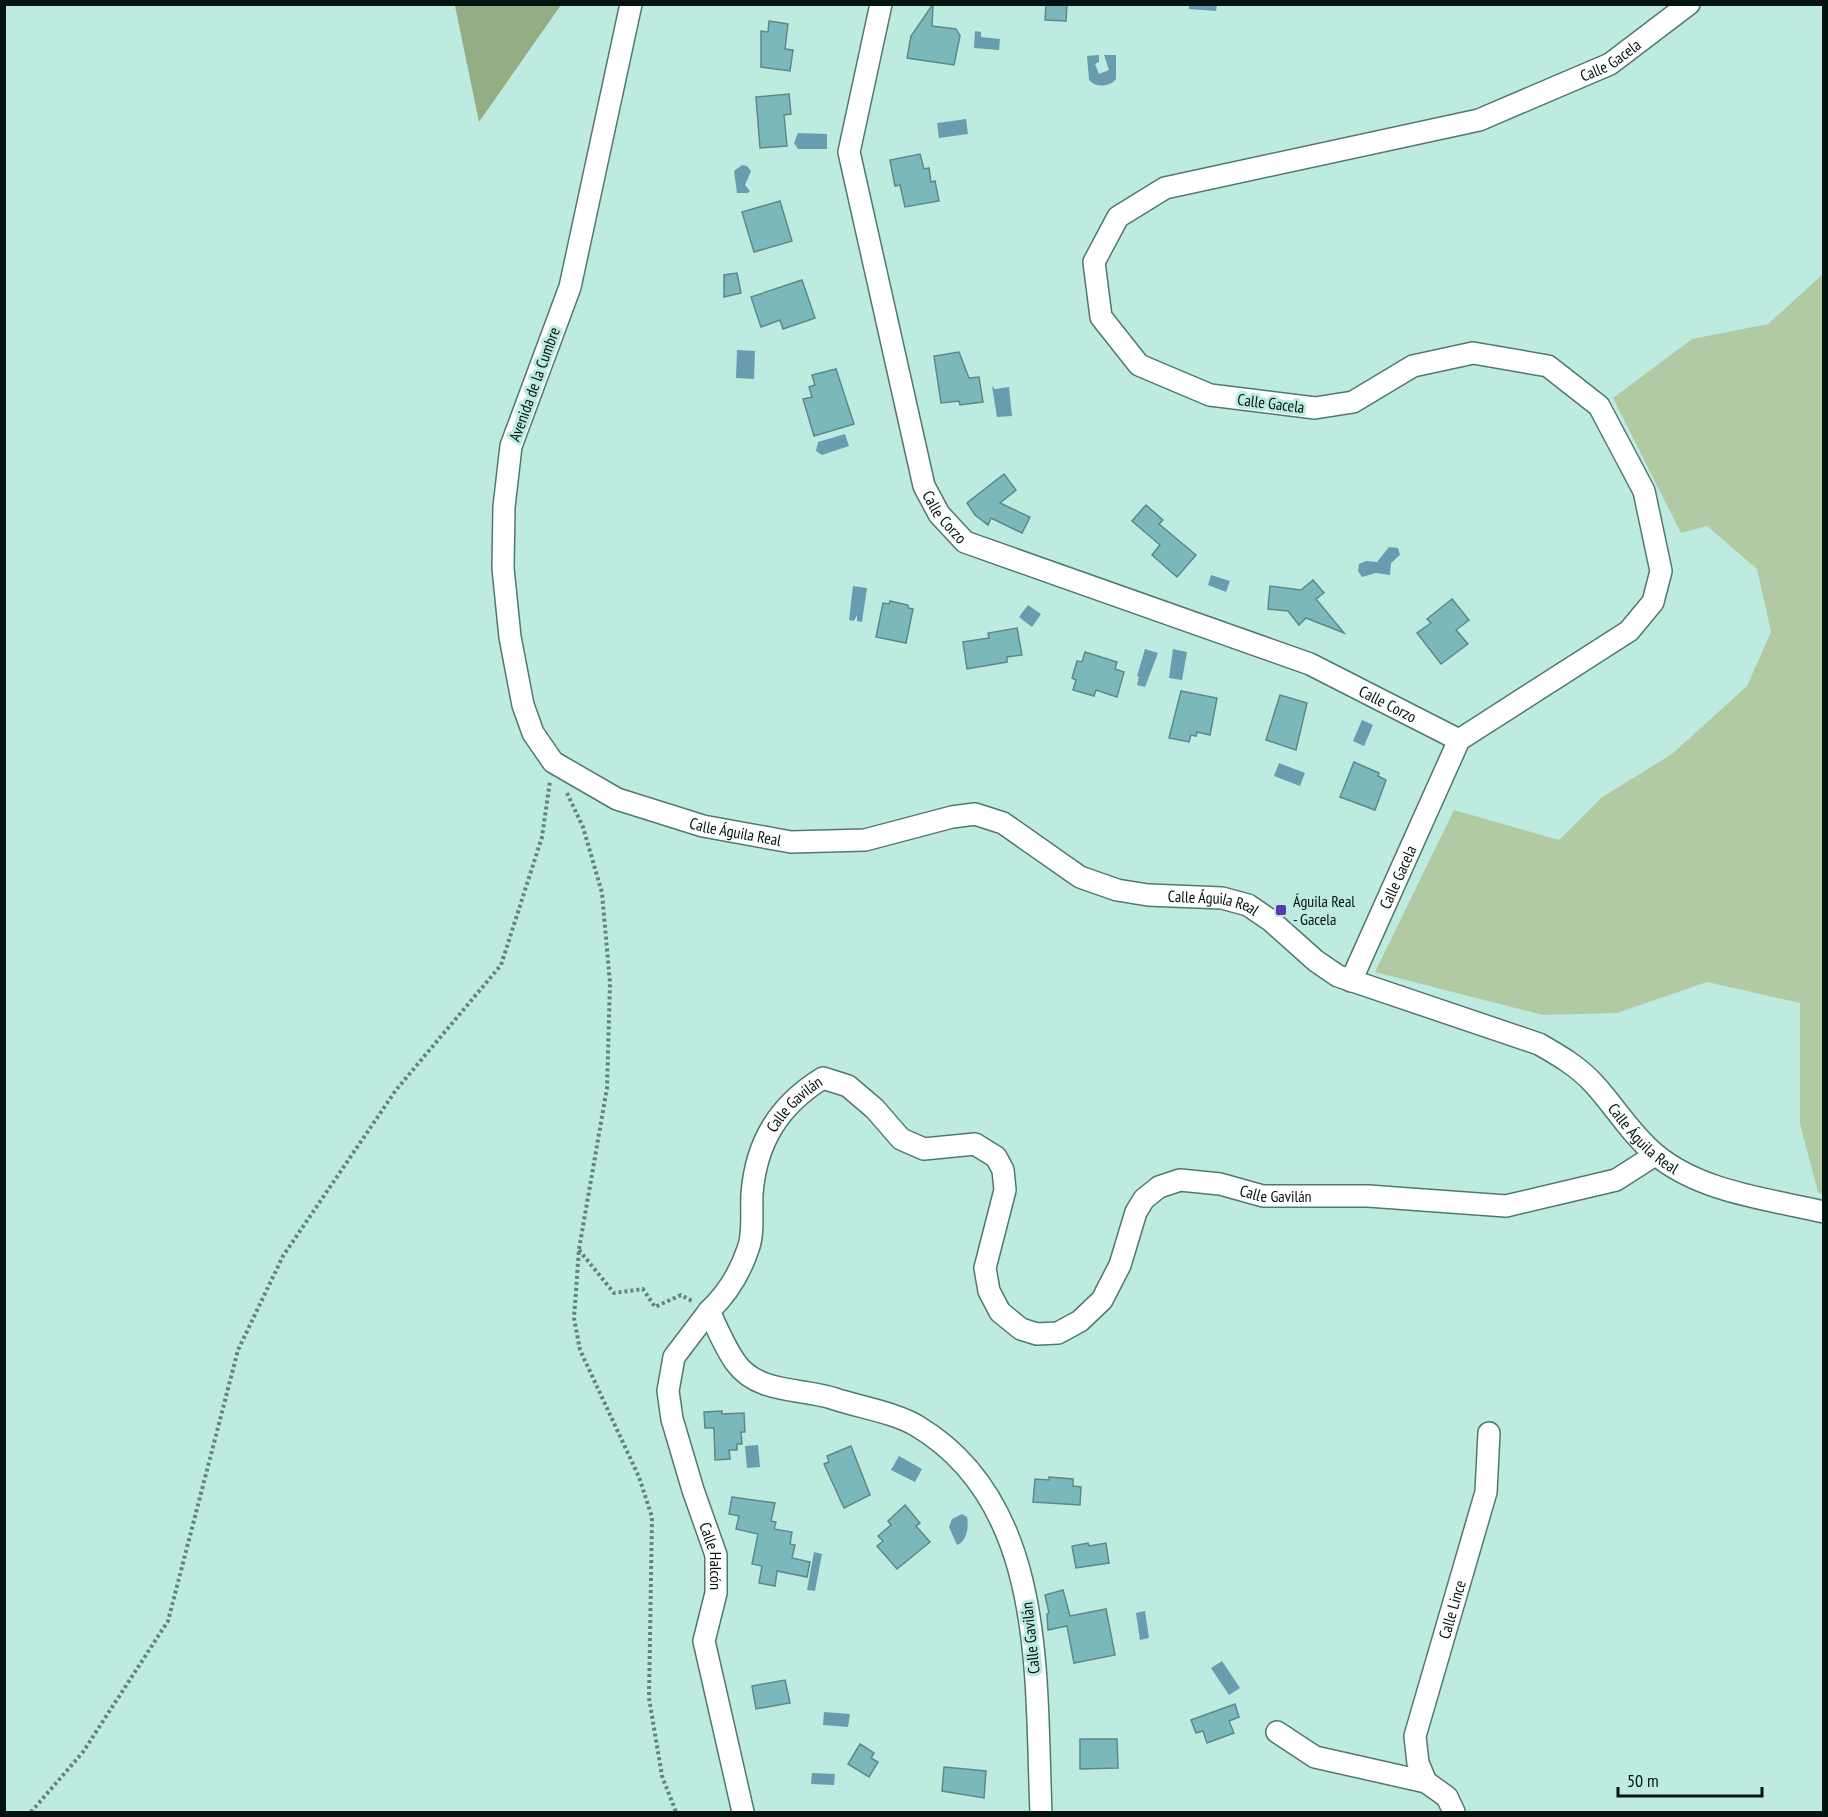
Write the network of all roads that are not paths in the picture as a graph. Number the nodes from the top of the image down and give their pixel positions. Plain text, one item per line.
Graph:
1 (631, 4) edge
2 (881, 4) edge
3 (1689, 4) edge
4 (1459, 740) junction
5 (553, 762) joint
6 (1351, 981) junction
7 (1655, 1155) junction
8 (1824, 1212) edge
9 (709, 1311) junction
10 (1489, 1433) dead end
11 (1277, 1732) dead end
12 (1426, 1782) junction
13 (743, 1812) edge
14 (1041, 1812) edge
15 (1454, 1812) edge

1 - 5 street, Avenida de la Cumbre
2 - 4 street, Calle Corzo
3 - 4 street, Calle Gacela
4 - 6 street, Calle Gacela
5 - 6 street, Calle Águila Real
6 - 7 street, Calle Águila Real
7 - 8 street, Calle Águila Real
7 - 9 street, Calle Gavilán
9 - 13 street, Calle Halcón
9 - 14 street, Calle Gavilán
10 - 12 street, Calle Lince
11 - 12 street
12 - 15 street

